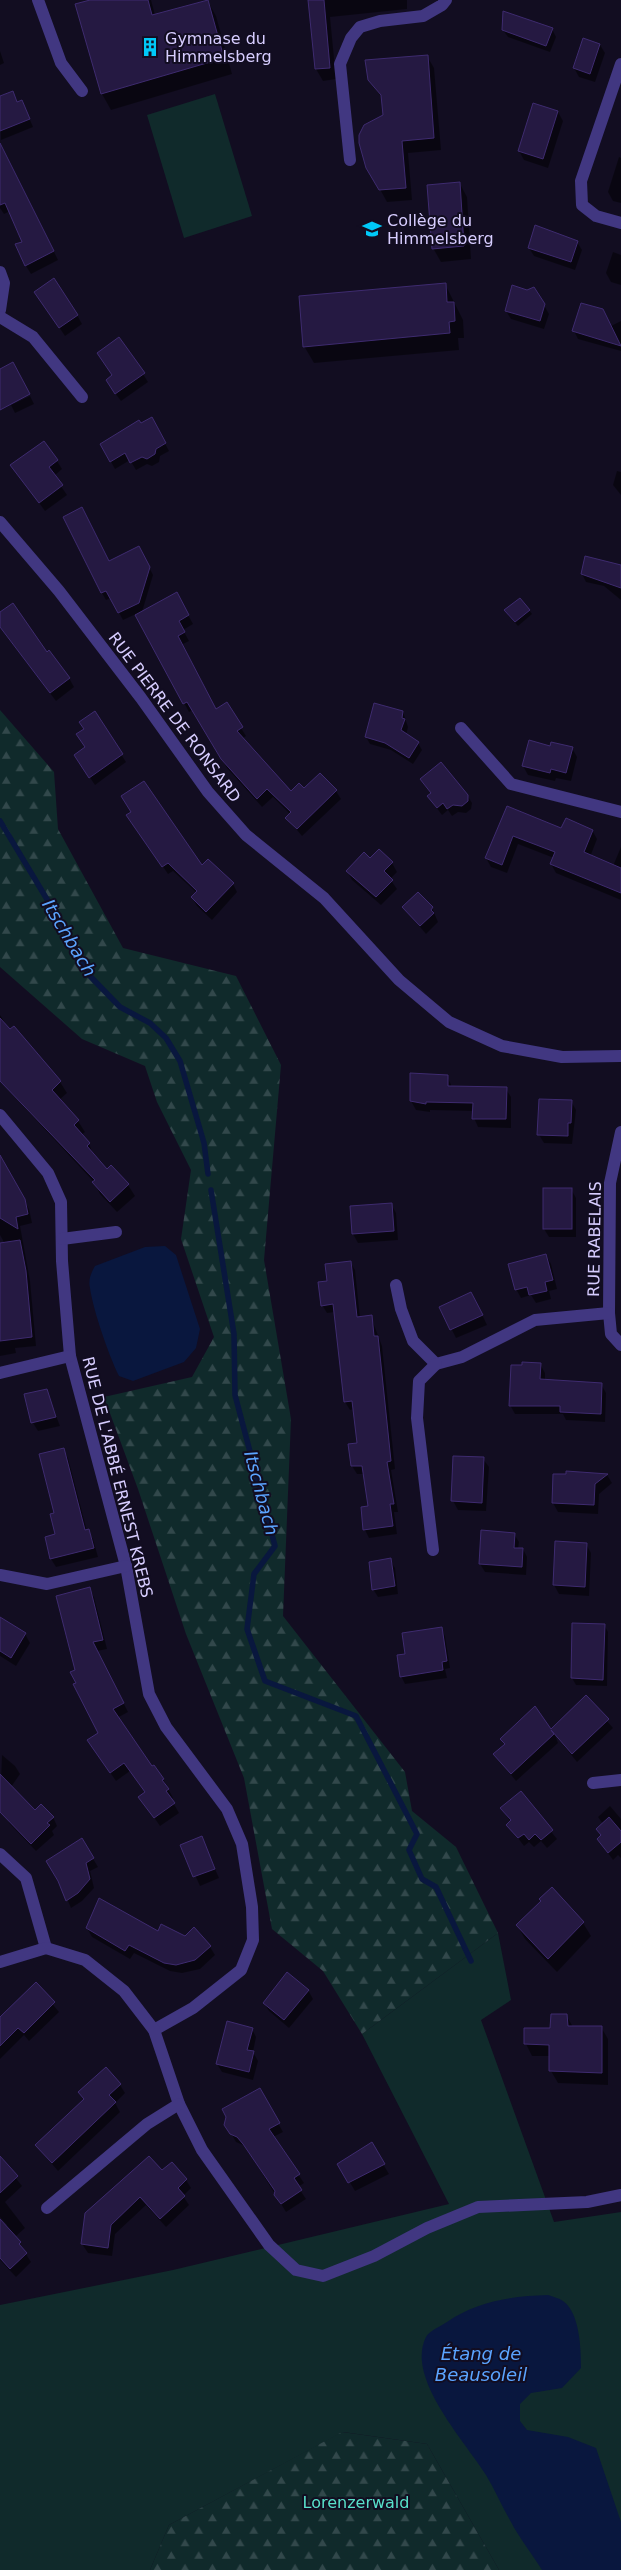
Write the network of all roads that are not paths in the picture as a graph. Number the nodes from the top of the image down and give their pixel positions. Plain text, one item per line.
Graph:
1 (38, 0) edge
2 (446, 0) edge
3 (621, 64) edge
4 (82, 91) dead end
5 (350, 160) dead end
6 (621, 223) edge
7 (0, 272) edge
8 (0, 310) edge
9 (0, 317) edge
10 (82, 397) dead end
11 (0, 522) edge
12 (461, 728) dead end
13 (621, 812) edge
14 (621, 1056) edge
15 (0, 1115) edge
16 (621, 1132) edge
17 (116, 1232) dead end
18 (62, 1239) junction
19 (396, 1285) dead end
20 (609, 1313) junction
21 (621, 1345) edge
22 (70, 1356) junction
23 (436, 1364) junction
24 (0, 1372) edge
25 (432, 1550) dead end
26 (126, 1566) junction
27 (0, 1575) edge
28 (621, 1780) edge
29 (593, 1782) dead end
30 (0, 1854) edge
31 (46, 1948) junction
32 (0, 1962) edge
33 (154, 2030) junction
34 (179, 2104) junction
35 (621, 2195) edge
36 (47, 2208) dead end

1 - 4 street
2 - 5 street
3 - 6 street
7 - 8 street
9 - 10 street
11 - 14 street, RUE PIERRE DE RONSARD
12 - 13 street
15 - 18 street, RUE DE L'ABBÉ ERNEST KREBS
16 - 20 street, RUE RABELAIS
17 - 18 street
18 - 22 street, RUE DE L'ABBÉ ERNEST KREBS
19 - 23 street
20 - 21 street, RUE RABELAIS
20 - 23 street
22 - 24 street
22 - 26 street, RUE DE L'ABBÉ ERNEST KREBS
23 - 25 street
26 - 27 street
26 - 33 street, RUE DE L'ABBÉ ERNEST KREBS
28 - 29 street
30 - 31 street
31 - 32 street
31 - 33 street
33 - 34 street
34 - 35 street
34 - 36 street

